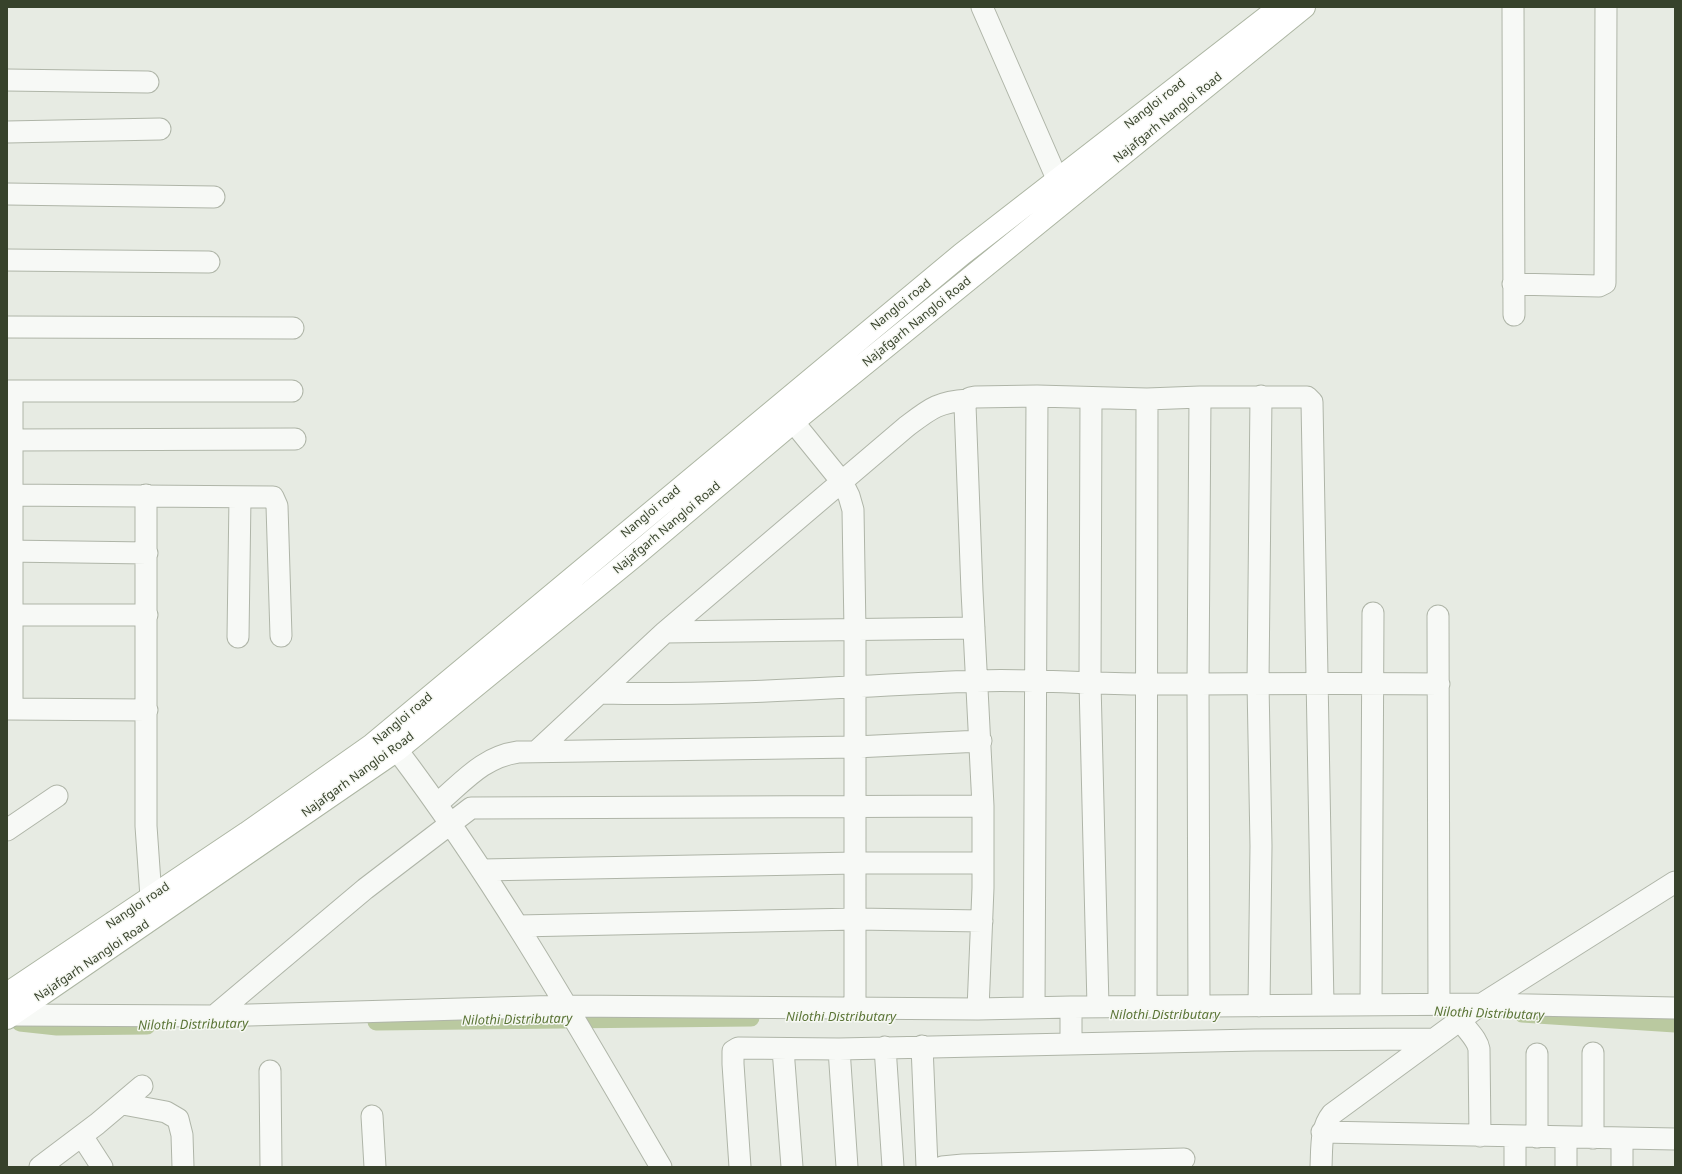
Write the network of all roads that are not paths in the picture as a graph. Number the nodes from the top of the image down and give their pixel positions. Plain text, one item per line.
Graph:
1 (982, 7) edge
2 (1280, 7) edge
3 (1304, 7) edge
4 (1513, 7) edge
5 (1606, 7) edge
6 (1263, 21) edge
7 (7, 80) edge
8 (148, 82) dead end
9 (160, 129) dead end
10 (7, 132) edge
11 (1058, 181) junction
12 (7, 194) edge
13 (214, 197) dead end
14 (7, 260) edge
15 (209, 262) dead end
16 (1513, 284) junction
17 (1514, 315) dead end
18 (7, 327) edge
19 (293, 328) dead end
20 (9, 391) edge
21 (292, 391) dead end
22 (1037, 396) junction
23 (1200, 396) junction
24 (1261, 396) junction
25 (1091, 398) junction
26 (1147, 399) junction
27 (968, 400) junction
28 (779, 405) junction
29 (793, 422) junction
30 (295, 439) dead end
31 (12, 440) junction
32 (842, 482) junction
33 (9, 495) edge
34 (146, 495) junction
35 (240, 497) junction
36 (9, 551) edge
37 (147, 552) junction
38 (1373, 613) dead end
39 (10, 615) edge
40 (148, 615) junction
41 (1438, 616) dead end
42 (974, 628) junction
43 (855, 631) junction
44 (665, 632) junction
45 (282, 636) dead end
46 (238, 637) dead end
47 (978, 681) junction
48 (1036, 681) junction
49 (1317, 682) junction
50 (1090, 683) junction
51 (1258, 683) junction
52 (1372, 683) junction
53 (1145, 684) junction
54 (1198, 684) junction
55 (1439, 684) junction
56 (855, 688) junction
57 (602, 693) junction
58 (10, 709) edge
59 (147, 710) junction
60 (981, 741) junction
61 (855, 747) junction
62 (397, 750) junction
63 (537, 752) junction
64 (357, 767) junction
65 (57, 796) dead end
66 (438, 803) junction
67 (983, 806) junction
68 (855, 807) junction
69 (451, 824) junction
70 (7, 830) edge
71 (856, 863) junction
72 (983, 863) junction
73 (482, 870) junction
74 (1675, 882) edge
75 (152, 897) junction
76 (856, 919) junction
77 (982, 921) junction
78 (518, 926) junction
79 (7, 994) edge
80 (1439, 1004) junction
81 (1482, 1004) junction
82 (1323, 1005) junction
83 (1371, 1005) junction
84 (1098, 1006) junction
85 (1259, 1006) junction
86 (568, 1007) junction
87 (1199, 1007) junction
88 (855, 1008) junction
89 (1034, 1008) junction
90 (1146, 1008) junction
91 (1675, 1008) edge
92 (978, 1009) junction
93 (1071, 1010) junction
94 (214, 1016) junction
95 (9, 1017) edge
96 (1461, 1019) junction
97 (1071, 1039) junction
98 (1433, 1039) junction
99 (922, 1046) junction
100 (885, 1047) junction
101 (784, 1049) junction
102 (839, 1049) junction
103 (1593, 1053) dead end
104 (1537, 1054) dead end
105 (270, 1071) dead end
106 (142, 1086) dead end
107 (123, 1104) junction
108 (372, 1116) dead end
109 (1322, 1132) junction
110 (82, 1136) junction
111 (1480, 1136) junction
112 (1537, 1137) junction
113 (1515, 1138) junction
114 (1566, 1138) junction
115 (1593, 1138) junction
116 (1622, 1139) junction
117 (1675, 1139) edge
118 (1184, 1159) dead end
119 (40, 1167) edge
120 (102, 1167) edge
121 (184, 1167) edge
122 (271, 1167) edge
123 (375, 1167) edge
124 (661, 1167) edge
125 (740, 1167) edge
126 (792, 1167) edge
127 (847, 1167) edge
128 (893, 1167) edge
129 (927, 1167) edge
130 (942, 1167) edge
131 (1321, 1167) edge
132 (1514, 1167) edge
133 (1566, 1167) edge
134 (1622, 1167) edge

1 - 11 street
2 - 6 main road, Nangloi road
3 - 6 main road, Najafgarh Nangloi Road
4 - 16 street
5 - 16 street
6 - 11 main road, Nangloi road
6 - 29 main road, Najafgarh Nangloi Road
7 - 8 street
9 - 10 street
11 - 28 main road, Nangloi road
12 - 13 street
14 - 15 street
16 - 17 street
18 - 19 street
20 - 21 street
20 - 31 street
22 - 25 street
22 - 27 street
22 - 48 street
23 - 24 street
23 - 26 street
23 - 54 street
24 - 49 street
24 - 51 street
25 - 26 street
25 - 50 street
26 - 53 street
27 - 32 street
27 - 42 street
28 - 29 street
28 - 64 main road, Nangloi road
29 - 32 street
29 - 62 main road, Najafgarh Nangloi Road
30 - 31 street
31 - 33 street
32 - 43 street
32 - 44 street
33 - 34 street
33 - 36 street
34 - 35 street
34 - 37 street
35 - 45 street
35 - 46 street
36 - 37 street
36 - 39 street
37 - 40 street
38 - 52 street
39 - 40 street
39 - 58 street
40 - 59 street
41 - 55 street
42 - 43 street
42 - 47 street
43 - 44 street
43 - 56 street
44 - 57 street
47 - 48 street
47 - 56 street
47 - 60 street
48 - 50 street
48 - 89 street
49 - 51 street
49 - 52 street
49 - 82 street
50 - 53 street
50 - 84 street
51 - 54 street
51 - 85 street
52 - 55 street
52 - 83 street
53 - 54 street
53 - 90 street
54 - 87 street
55 - 80 street
56 - 57 street
56 - 61 street
57 - 63 street
58 - 59 street
59 - 75 street
60 - 61 street
60 - 67 street
61 - 63 street
61 - 68 street
62 - 64 main road, Najafgarh Nangloi Road
62 - 66 street
63 - 66 street
64 - 75 main road, Nangloi road
64 - 95 main road, Najafgarh Nangloi Road
65 - 70 street
66 - 69 street
67 - 68 street
67 - 72 street
68 - 69 street
68 - 71 street
69 - 73 street
69 - 94 street
71 - 72 street
71 - 73 street
71 - 76 street
72 - 77 street
73 - 78 street
74 - 81 street
75 - 79 main road, Nangloi road
76 - 77 street
76 - 78 street
76 - 88 street
77 - 92 street
78 - 86 street
80 - 81 street
80 - 83 street
81 - 91 street
81 - 96 street
82 - 83 street
82 - 85 street
84 - 90 street
84 - 93 street
85 - 87 street
86 - 88 street
86 - 94 street
86 - 124 street
87 - 90 street
88 - 92 street
89 - 92 street
89 - 93 street
93 - 97 street
94 - 95 street
96 - 98 street
96 - 111 street
97 - 98 street
97 - 99 street
98 - 109 street
99 - 100 street
99 - 129 street
100 - 102 street
100 - 128 street
101 - 102 street
101 - 125 street
101 - 126 street
102 - 127 street
103 - 115 street
104 - 112 street
105 - 122 street
106 - 107 street
107 - 110 street
107 - 121 street
108 - 123 street
109 - 111 street
109 - 131 street
110 - 119 street
110 - 120 street
111 - 113 street
112 - 113 street
112 - 114 street
113 - 132 street
114 - 115 street
114 - 133 street
115 - 116 street
116 - 117 street
116 - 134 street
118 - 130 street

